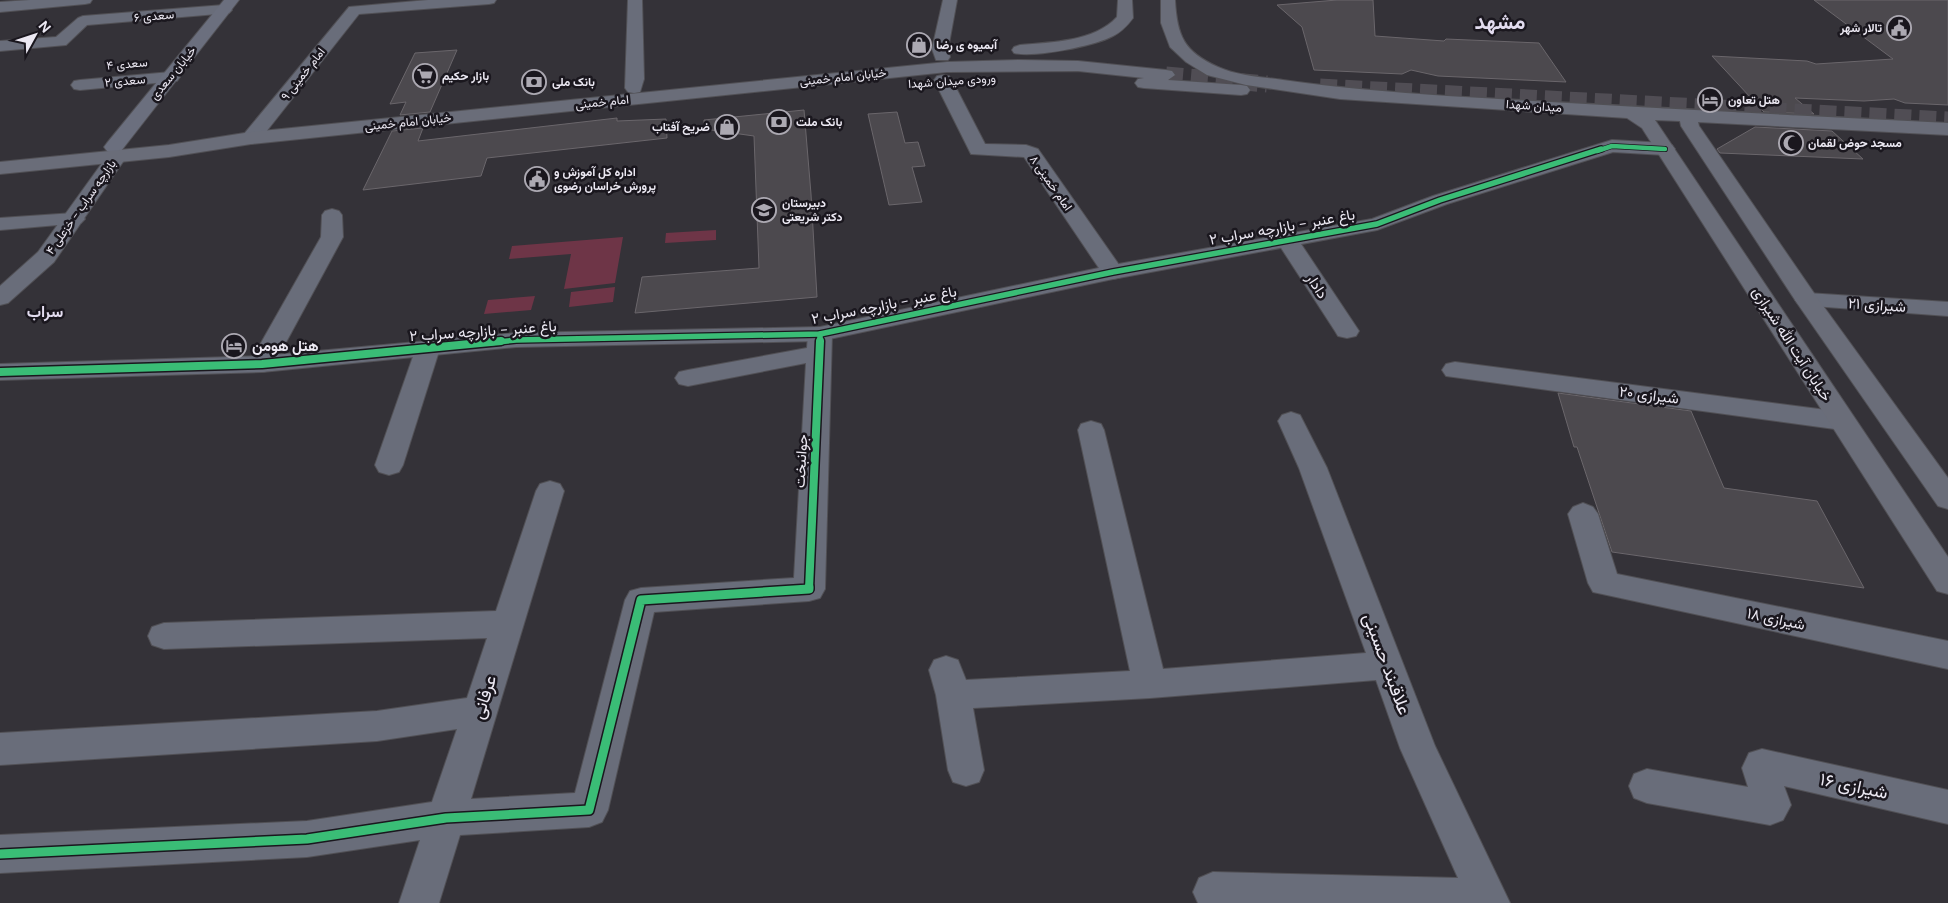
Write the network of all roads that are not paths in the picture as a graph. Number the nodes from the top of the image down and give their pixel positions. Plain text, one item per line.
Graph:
1 (85, 0) edge
2 (489, 0) edge
3 (635, 0) edge
4 (950, 0) edge
5 (1125, 0) edge
6 (1168, 0) edge
7 (462, 1) edge
8 (228, 5) edge
9 (0, 7) edge
10 (110, 7) dead end
11 (89, 21) junction
12 (0, 46) edge
13 (942, 57) junction
14 (168, 69) junction
15 (1166, 75) tunnel mouth
16 (943, 80) junction
17 (80, 85) dead end
18 (637, 93) junction
19 (1340, 94) junction
20 (565, 105) junction
21 (1631, 113) junction
22 (1688, 115) junction
23 (1948, 128) edge
24 (251, 138) junction
25 (1665, 149) junction
26 (116, 151) junction
27 (0, 158) edge
28 (0, 168) edge
29 (332, 215) dead end
30 (74, 219) junction
31 (0, 224) edge
32 (1287, 240) junction
33 (1113, 272) junction
34 (0, 298) edge
35 (1807, 300) junction
36 (1948, 309) edge
37 (1347, 331) dead end
38 (820, 344) junction
39 (428, 348) junction
40 (262, 364) junction
41 (1456, 370) dead end
42 (0, 372) edge
43 (688, 378) dead end
44 (1291, 421) dead end
45 (1842, 421) junction
46 (1091, 430) dead end
47 (389, 465) dead end
48 (550, 491) dead end
49 (1948, 499) edge
50 (1583, 514) dead end
51 (1948, 582) edge
52 (507, 624) junction
53 (164, 636) dead end
54 (1948, 655) edge
55 (1388, 665) junction
56 (1150, 684) junction
57 (480, 711) junction
58 (0, 749) edge
59 (966, 770) dead end
60 (1647, 786) dead end
61 (1948, 806) edge
62 (446, 818) junction
63 (0, 854) edge
64 (1213, 892) dead end
65 (1489, 900) edge
66 (419, 903) edge

1 - 9 street
2 - 7 street
3 - 18 street
4 - 13 street
5 - 13 main road
6 - 19 main road, میدان شهدا
7 - 24 street, امام خمینی ۹
8 - 11 street, سعدی ۶
8 - 14 main road, خیابان سعدی
10 - 11 street
11 - 12 street
13 - 18 main road
14 - 17 street, سعدی ۲
14 - 26 main road, خیابان سعدی
15 - 18 main road, خیابان امام خمینی
16 - 19 main road, ورودی میدان شهدا
16 - 20 main road, ورودی میدان شهدا
16 - 33 street, امام خمینی ۸
18 - 20 main road, امام خمینی
19 - 21 main road, میدان شهدا
20 - 24 main road, خیابان امام خمینی
21 - 22 main road, میدان شهدا
21 - 25 main road, خیابان آیت الله شیرازی
22 - 23 main road, میدان شهدا
22 - 35 main road
24 - 26 main road, خیابان امام خمینی
25 - 32 street, باغ عنبر - بازارچه سراب ۲
25 - 45 main road, خیابان آیت الله شیرازی
26 - 27 main road, خیابان امام خمینی
26 - 28 main road, خیابان امام خمینی
26 - 30 street, بازارچه سراب - خزعلی ۴
29 - 40 street
30 - 31 street
30 - 34 street, بازارچه سراب - خزعلی ۴
32 - 33 street, باغ عنبر - بازارچه سراب ۲
32 - 37 street, دادار
33 - 38 street, باغ عنبر - بازارچه سراب ۲
35 - 36 street, شیرازی ۲۱
35 - 49 main road
38 - 39 street, باغ عنبر - بازارچه سراب ۲
38 - 43 street
38 - 62 street, جوانبخت
39 - 40 street, باغ عنبر - بازارچه سراب ۲
39 - 47 street
40 - 42 street, باغ عنبر - بازارچه سراب ۲
41 - 45 street, شیرازی ۲۰
44 - 55 street, علاقبند حسینی
45 - 51 main road, خیابان آیت الله شیرازی
46 - 56 street
48 - 52 street, عرفانی
50 - 54 street, شیرازی ۱۸
52 - 53 street
52 - 57 street, عرفانی
55 - 56 street
55 - 65 street, علاقبند حسینی
56 - 59 street
57 - 58 street
57 - 62 street, عرفانی
60 - 61 street, شیرازی ۱۶
62 - 63 street
62 - 66 street, عرفانی
64 - 65 street

